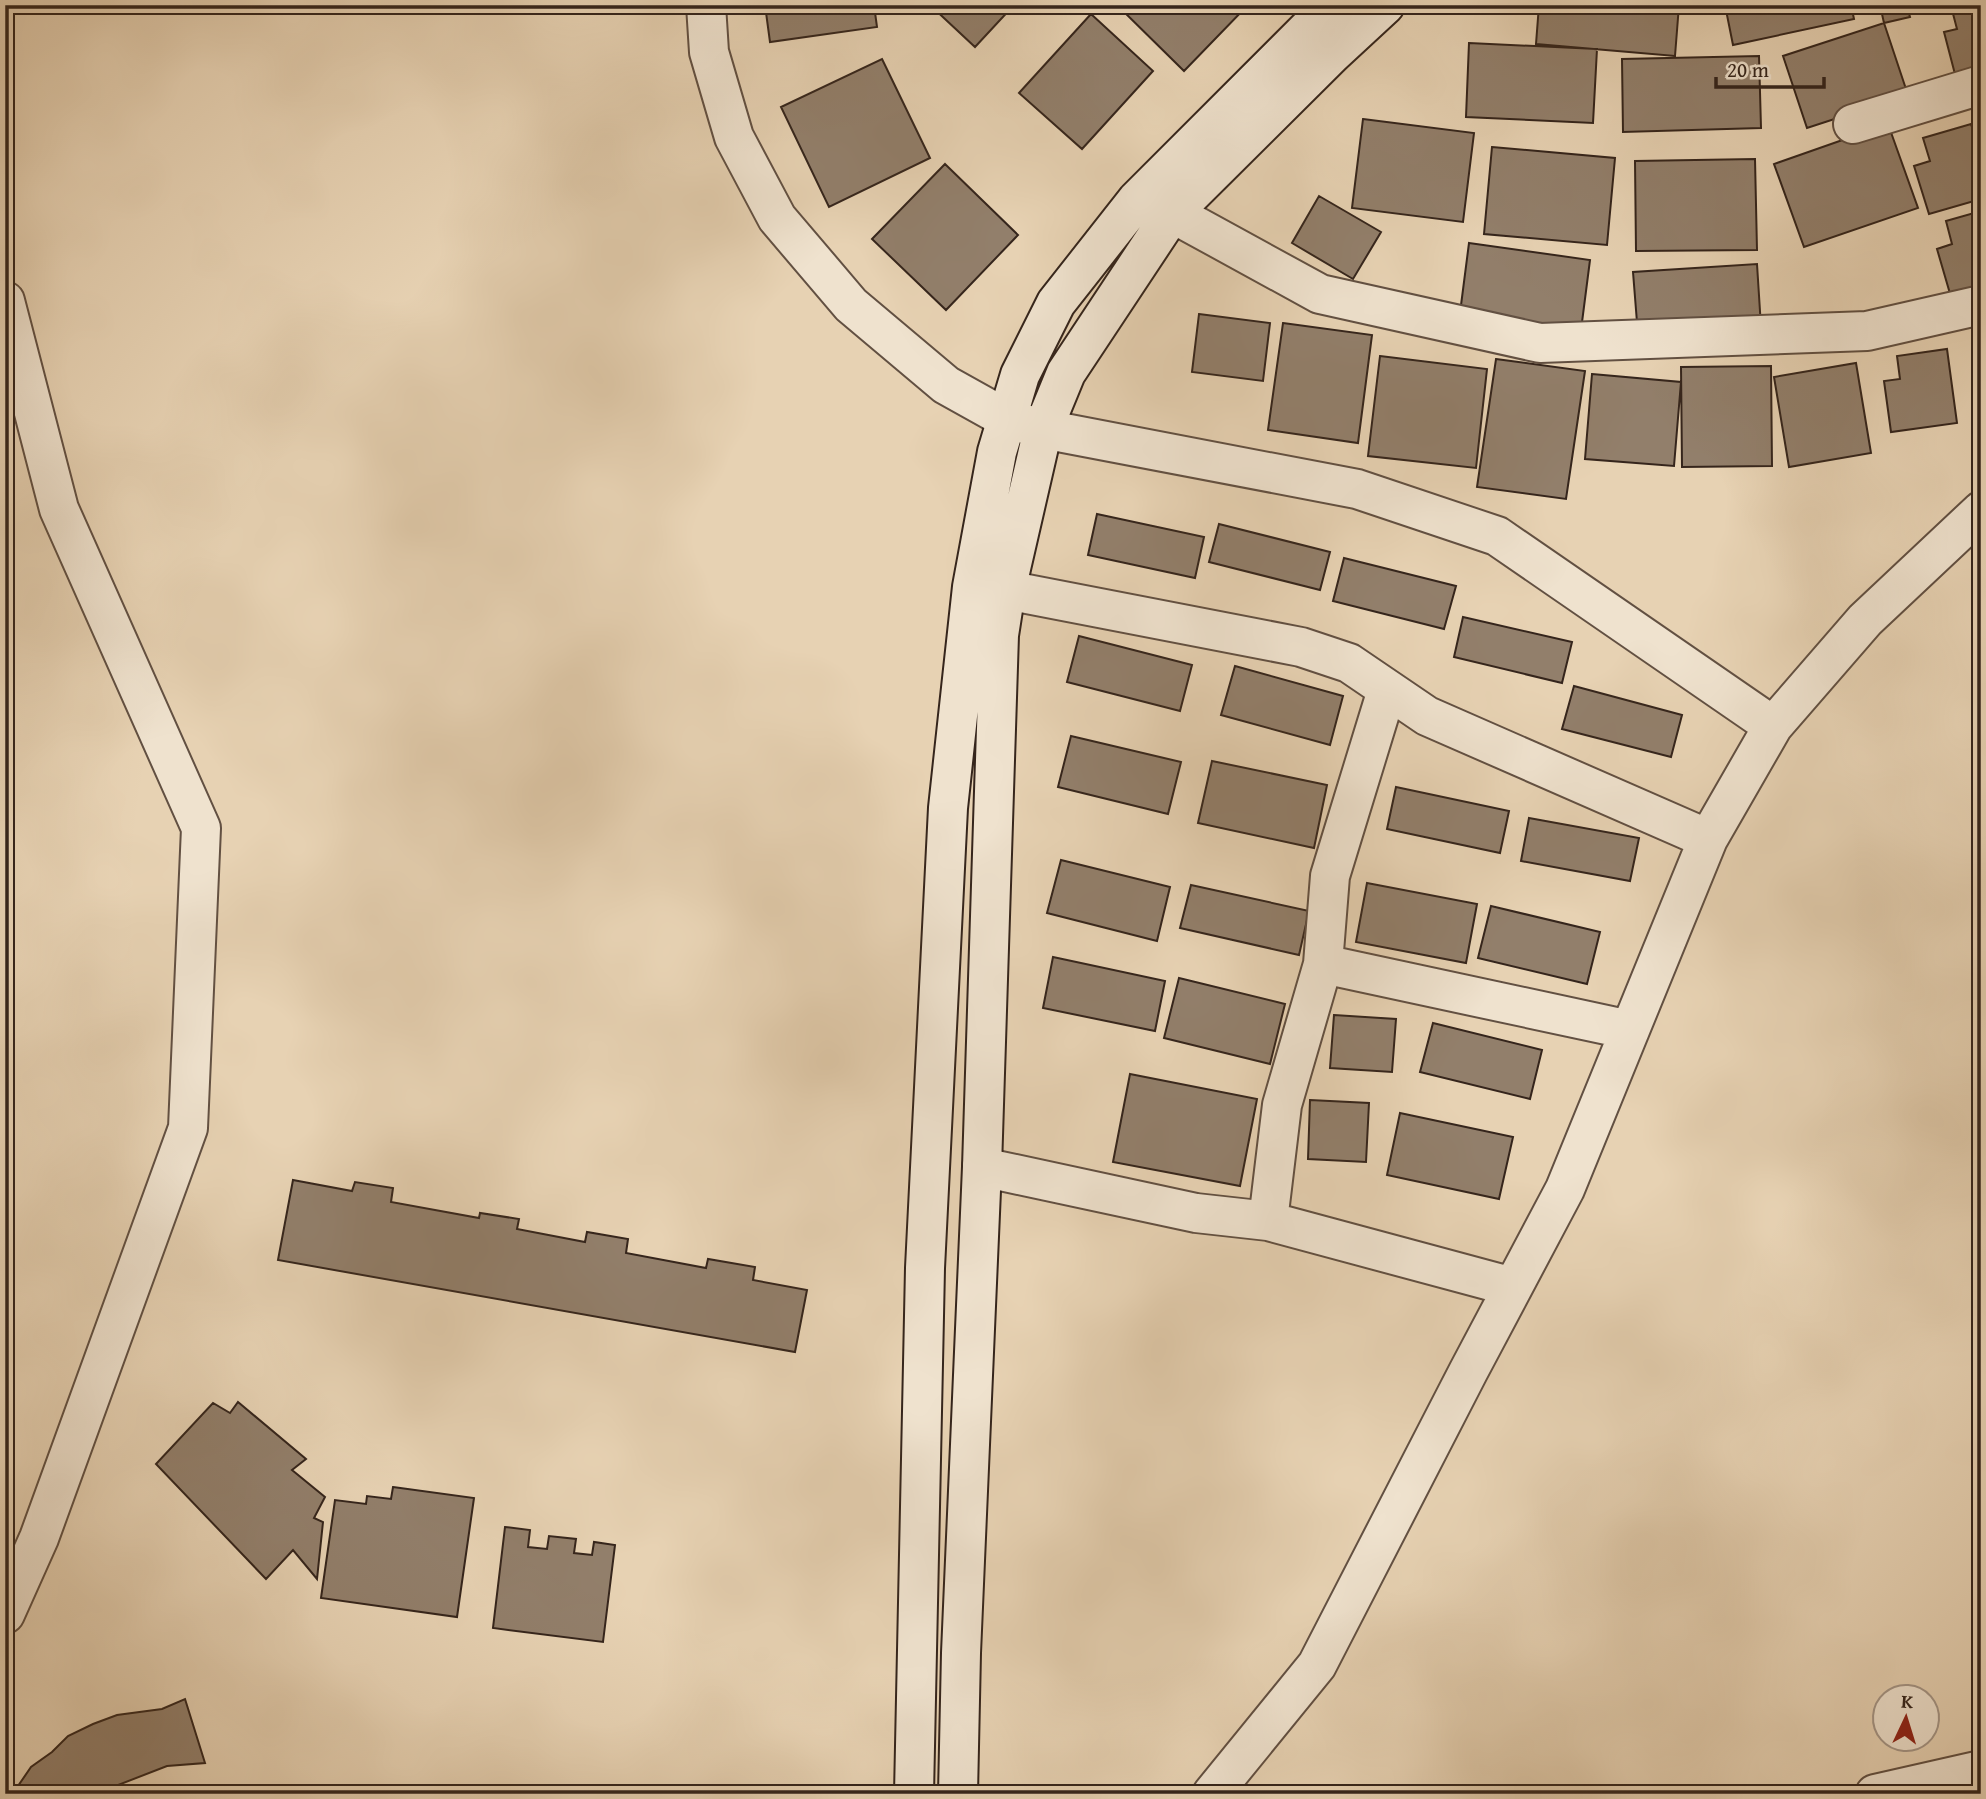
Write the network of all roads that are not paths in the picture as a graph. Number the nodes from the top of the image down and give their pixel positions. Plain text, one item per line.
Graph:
1 (706, 5) edge
2 (1332, 5) edge
3 (1385, 5) edge
4 (1981, 85) edge
5 (1853, 124) dead end
6 (1172, 213) junction
7 (5, 301) edge
8 (1981, 305) edge
9 (1007, 419) junction
10 (1044, 429) junction
11 (1981, 511) edge
12 (1006, 590) junction
13 (1387, 690) junction
14 (1773, 726) junction
15 (1708, 839) junction
16 (1323, 964) junction
17 (1630, 1030) junction
18 (982, 1167) junction
19 (1268, 1221) junction
20 (1513, 1287) junction
21 (5, 1614) edge
22 (1981, 1770) edge
23 (914, 1794) edge
24 (958, 1794) edge
25 (1212, 1794) edge
26 (1875, 1794) edge

1 - 9 street
2 - 9 street
3 - 6 street
4 - 5 street
6 - 8 street
6 - 10 street
7 - 21 street
9 - 10 street
9 - 23 street
10 - 12 street
10 - 14 street
11 - 14 street
12 - 13 street
12 - 18 street
13 - 15 street
13 - 16 street
14 - 15 street
15 - 17 street
16 - 17 street
16 - 19 street
17 - 20 street
18 - 19 street
18 - 24 street
19 - 20 street
20 - 25 street
22 - 26 street

